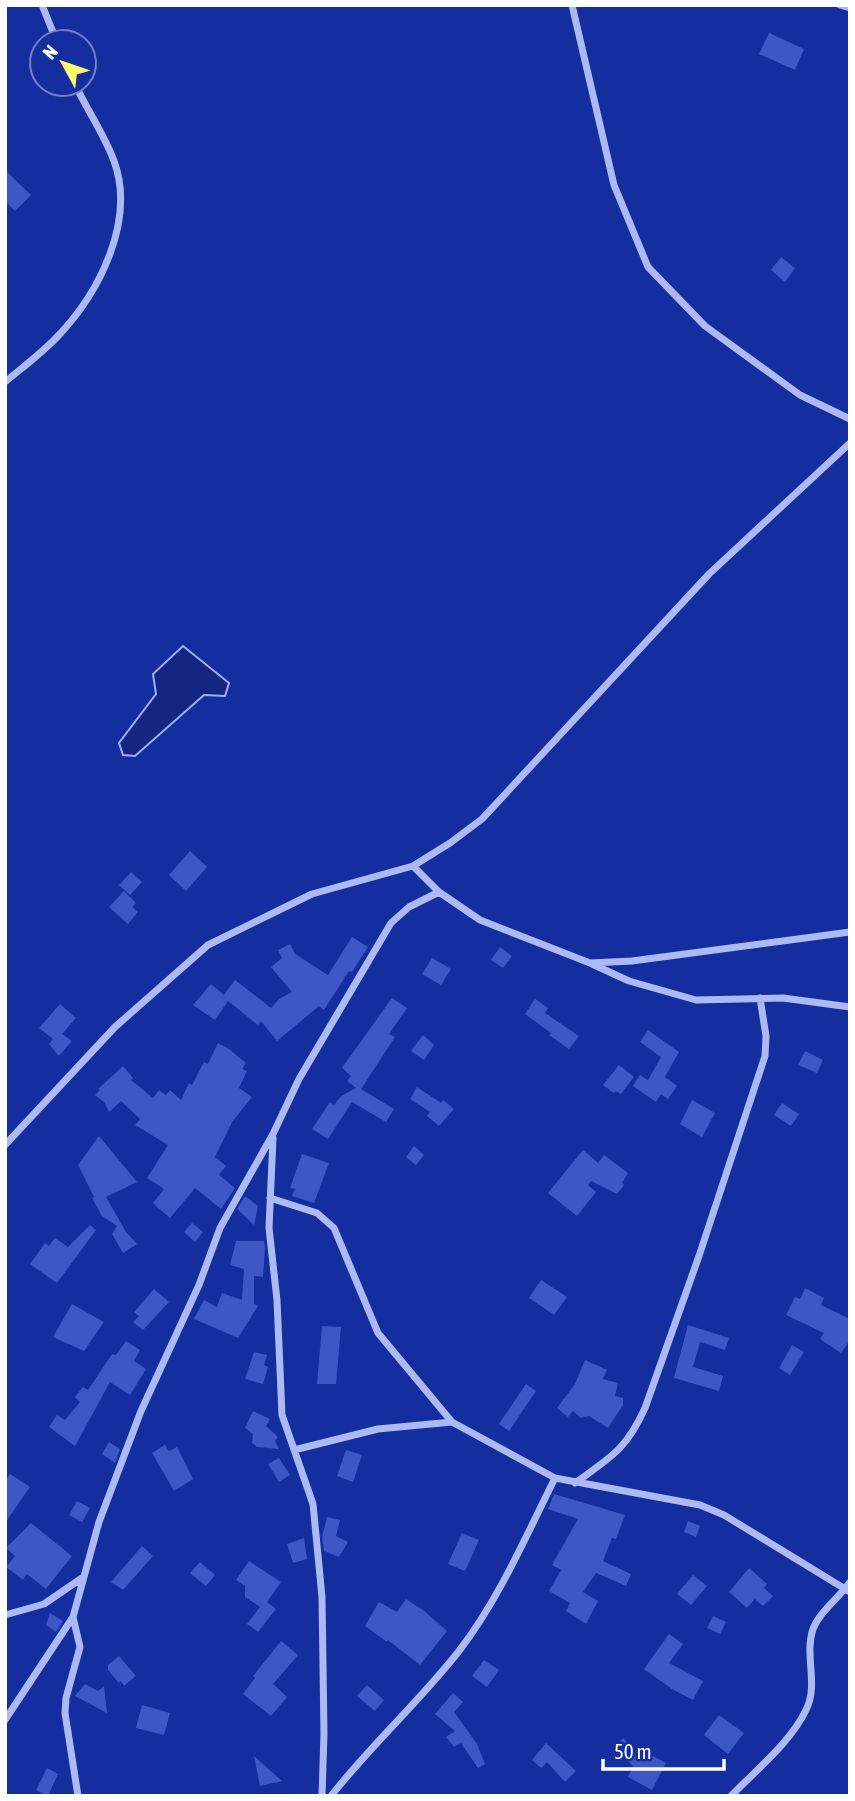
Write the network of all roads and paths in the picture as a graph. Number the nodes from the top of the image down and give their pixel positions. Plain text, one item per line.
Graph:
1 (41, 5) edge
2 (572, 5) edge
3 (840, 5) edge
4 (850, 8) edge
5 (51, 28) edge
6 (82, 98) edge
7 (5, 382) edge
8 (850, 419) edge
9 (850, 443) edge
10 (413, 866) junction
11 (439, 892) junction
12 (850, 932) edge
13 (590, 963) junction
14 (760, 998) junction
15 (850, 1007) edge
16 (273, 1134) junction
17 (5, 1145) edge
18 (270, 1198) junction
19 (452, 1422) junction
20 (294, 1450) junction
21 (555, 1478) junction
22 (575, 1483) junction
23 (83, 1577) junction
24 (850, 1582) edge
25 (847, 1591) edge
26 (5, 1615) edge
27 (73, 1616) junction
28 (5, 1720) edge
29 (78, 1796) edge
30 (322, 1796) edge
31 (331, 1796) edge
32 (732, 1796) edge

1 - 5 street
2 - 8 street
3 - 4 street
6 - 7 street
9 - 10 street
10 - 11 street
10 - 17 street
11 - 13 street
11 - 16 street
12 - 13 street
13 - 14 street
14 - 15 street
14 - 22 street
16 - 18 street
16 - 23 street
18 - 19 street
18 - 20 street
19 - 20 street
19 - 21 street
20 - 30 street
21 - 22 street
21 - 31 street
22 - 25 street
23 - 26 street
23 - 27 street
24 - 25 street
25 - 32 street
27 - 28 street
27 - 29 street

